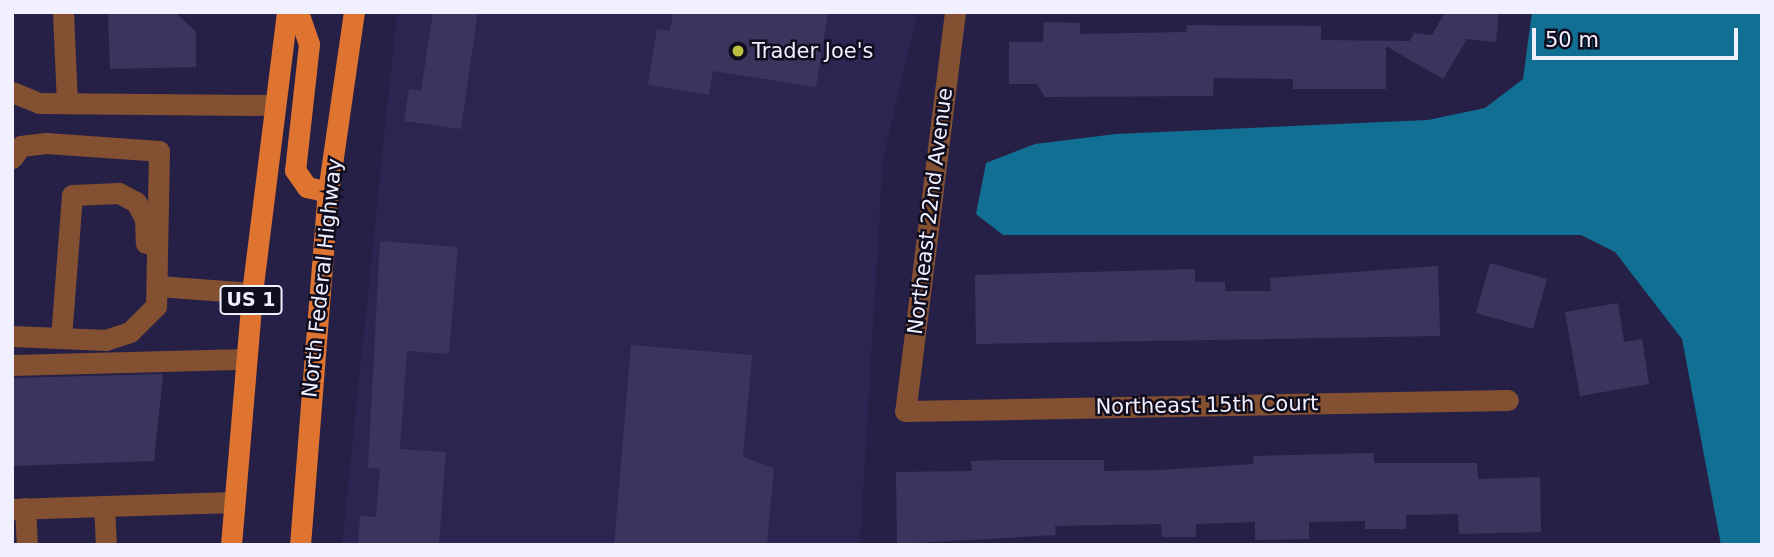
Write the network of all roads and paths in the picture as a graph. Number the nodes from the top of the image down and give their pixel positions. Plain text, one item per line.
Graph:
1 (63, 12) edge
2 (287, 12) edge
3 (298, 12) edge
4 (354, 12) edge
5 (956, 12) edge
6 (12, 92) edge
7 (67, 103) junction
8 (275, 105) junction
9 (12, 158) edge
10 (328, 192) junction
11 (158, 286) junction
12 (252, 293) junction
13 (12, 336) edge
14 (61, 338) junction
15 (246, 359) junction
16 (12, 365) edge
17 (1508, 400) dead end
18 (905, 411) joint
19 (234, 502) junction
20 (104, 506) junction
21 (19, 508) edge
22 (27, 545) edge
23 (106, 545) edge
24 (232, 545) edge
25 (300, 545) edge

1 - 7 street
2 - 8 main road, US 1
3 - 10 main road
4 - 10 main road, North Federal Highway
5 - 18 street, Northeast 22nd Avenue
6 - 7 street
7 - 8 street
8 - 12 main road, US 1
9 - 11 street
10 - 25 main road, North Federal Highway
11 - 12 street
11 - 14 street
11 - 14 street
12 - 15 main road, US 1
13 - 14 street
15 - 16 street
15 - 19 main road, US 1
17 - 18 street, Northeast 15th Court
19 - 20 street
19 - 24 main road, US 1
20 - 21 street
20 - 23 street
21 - 22 street

